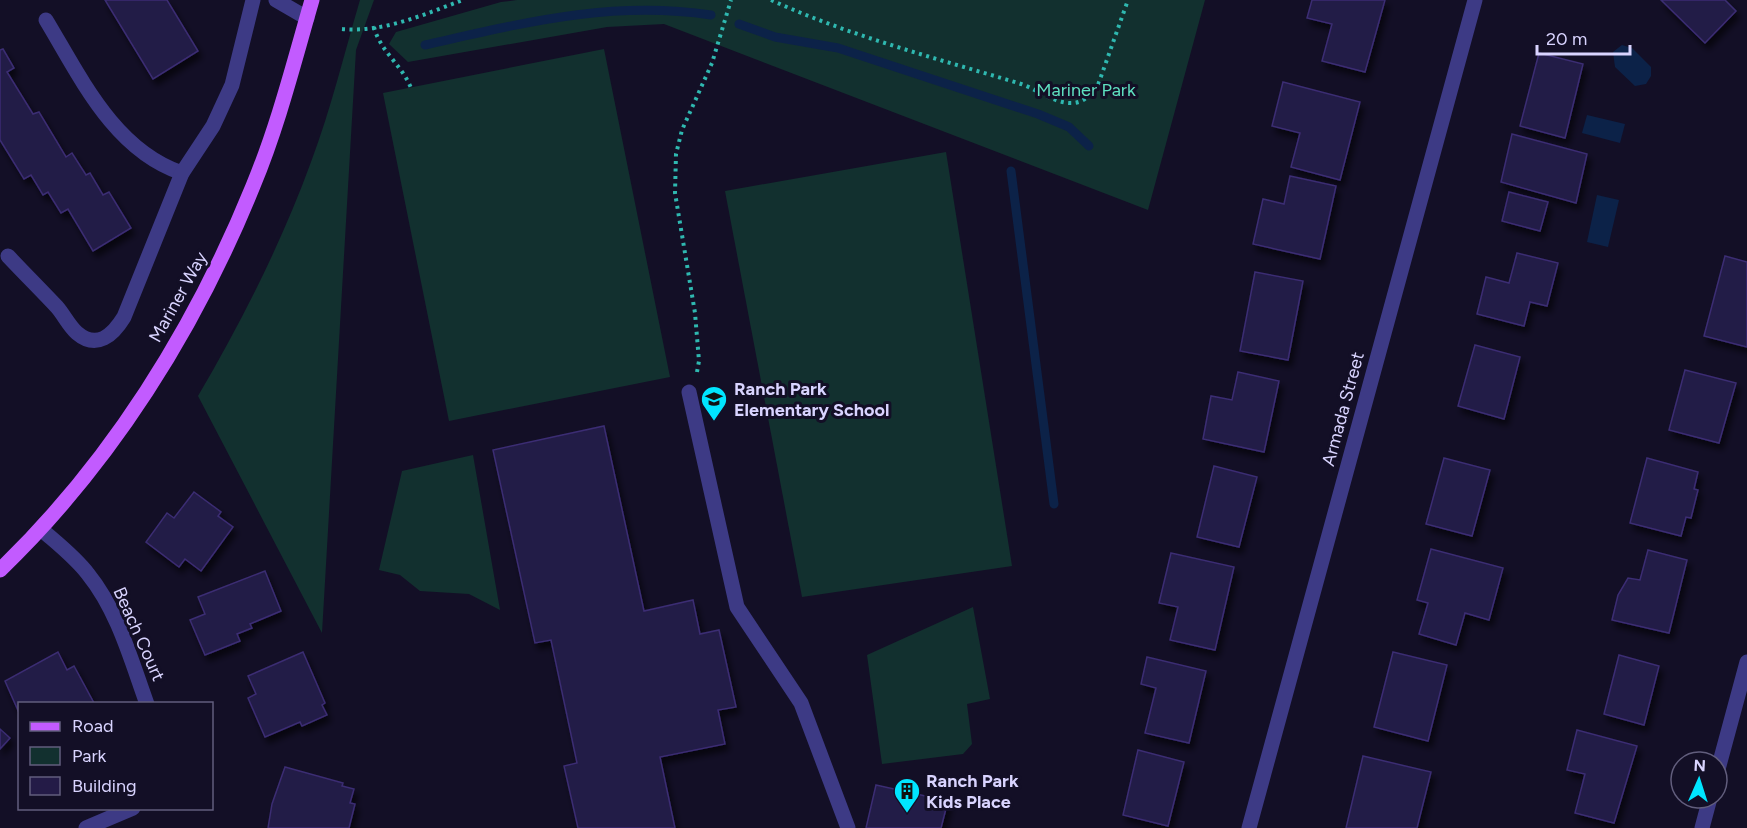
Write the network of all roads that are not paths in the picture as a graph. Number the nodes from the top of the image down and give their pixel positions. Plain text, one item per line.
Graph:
1 (253, 0) edge
2 (276, 0) edge
3 (312, 0) edge
4 (1474, 0) edge
5 (307, 18) junction
6 (46, 20) dead end
7 (182, 173) junction
8 (8, 256) dead end
9 (689, 392) road end
10 (42, 530) junction
11 (0, 570) edge
12 (1747, 662) edge
13 (146, 702) edge
14 (1723, 750) edge
15 (128, 810) edge
16 (1707, 810) edge
17 (86, 828) edge
18 (848, 828) edge
19 (1249, 828) edge
20 (1702, 828) edge

1 - 7 street
2 - 5 street
3 - 5 main road, Mariner Way
4 - 19 street, Armada Street
5 - 10 main road, Mariner Way
6 - 7 street
7 - 8 street
9 - 18 street
10 - 11 main road, Mariner Way
10 - 13 street, Beach Court
12 - 14 street
15 - 17 street
16 - 20 street

